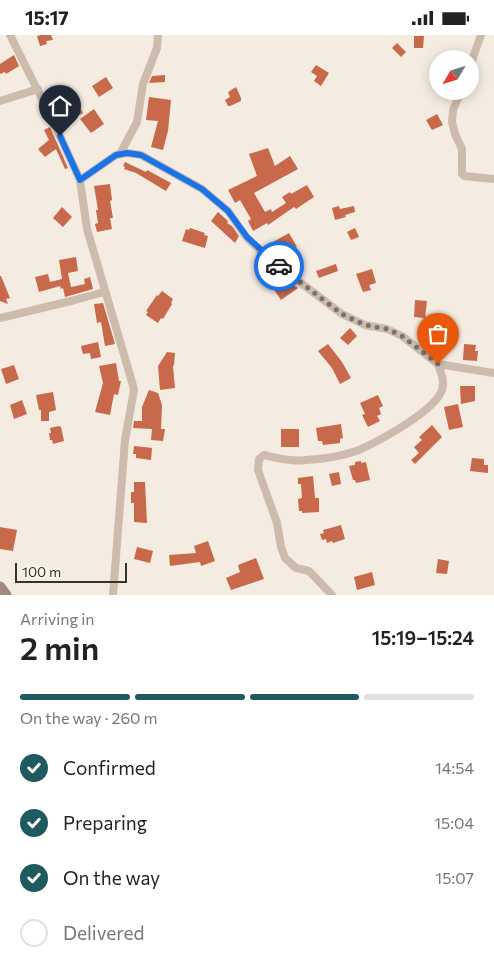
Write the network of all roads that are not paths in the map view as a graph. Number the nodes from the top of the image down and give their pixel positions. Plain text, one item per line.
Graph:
1 (10, 35) edge
2 (158, 35) edge
3 (480, 35) edge
4 (475, 50) edge
5 (38, 89) junction
6 (457, 100) edge
7 (0, 101) edge
8 (120, 154) junction
9 (494, 179) edge
10 (80, 180) junction
11 (104, 292) junction
12 (0, 318) edge
13 (438, 364) junction
14 (494, 373) edge
15 (0, 587) edge
16 (6, 595) edge
17 (113, 595) edge
18 (332, 595) edge

1 - 5 street
2 - 8 street
3 - 4 street
5 - 7 street
5 - 10 street
6 - 9 street
8 - 10 street
8 - 13 street
10 - 11 street
11 - 12 street
11 - 17 street
13 - 14 street
13 - 18 street
15 - 16 street

